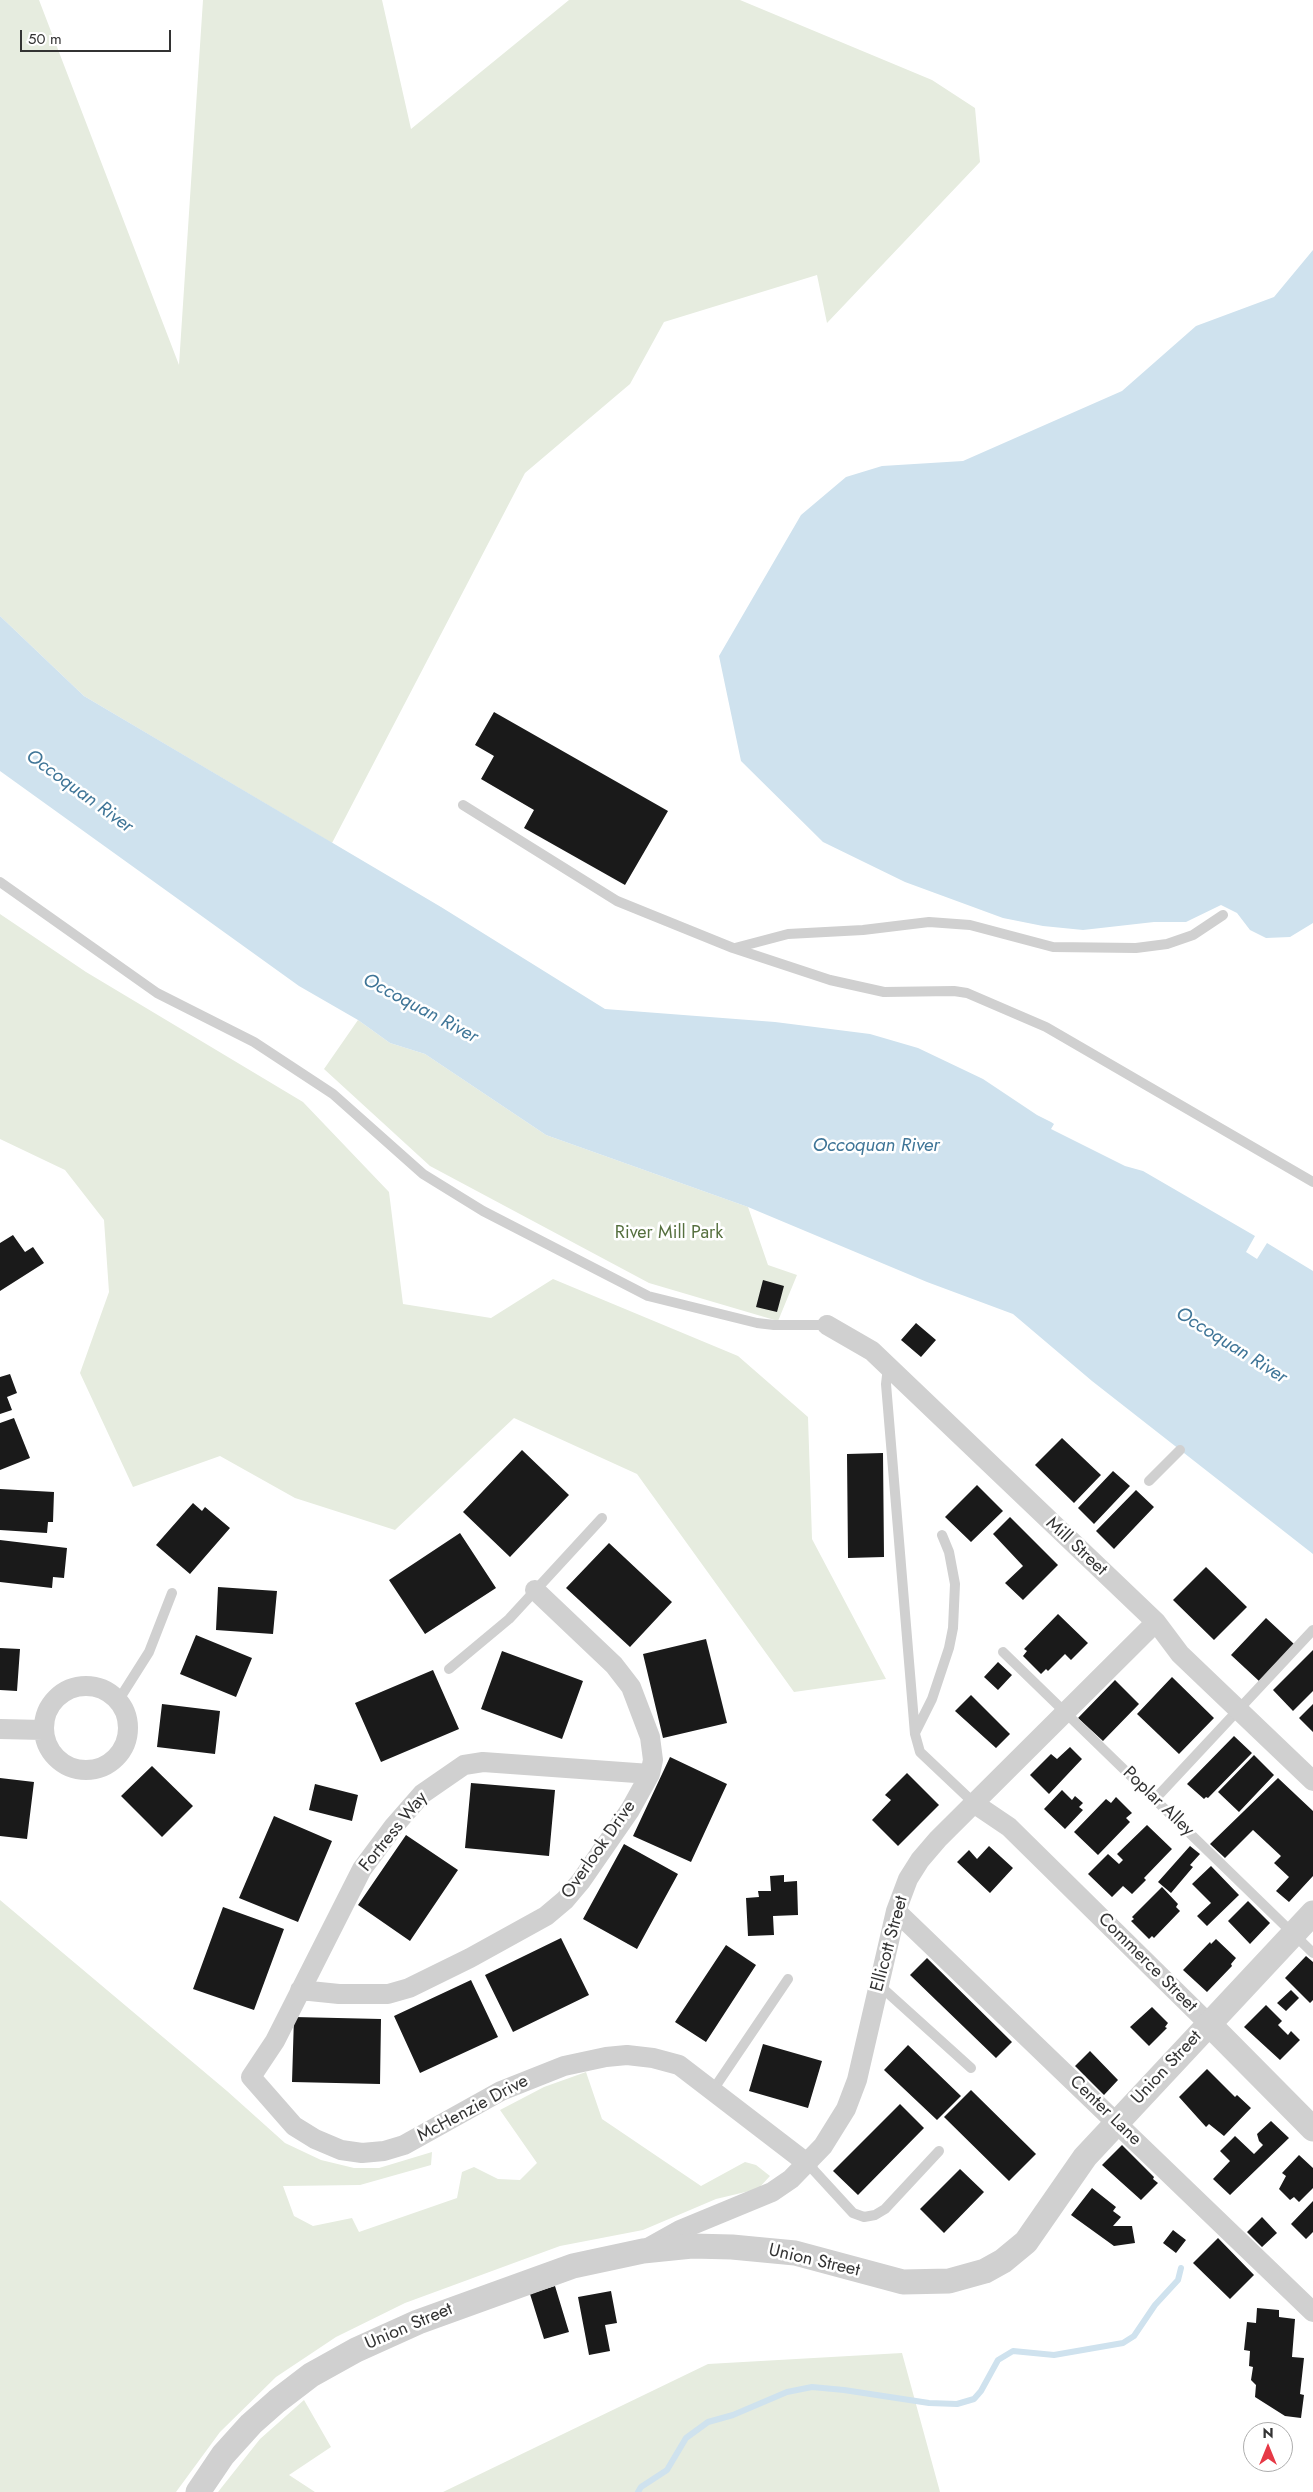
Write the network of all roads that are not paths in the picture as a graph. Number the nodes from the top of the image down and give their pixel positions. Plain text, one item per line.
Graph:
1 (464, 805) dead end
2 (0, 882) edge
3 (1223, 915) dead end
4 (733, 948) junction
5 (1313, 1182) edge
6 (827, 1325) joint
7 (888, 1368) junction
8 (1180, 1450) dead end
9 (1149, 1481) dead end
10 (602, 1518) dead end
11 (942, 1535) dead end
12 (535, 1590) junction
13 (172, 1593) dead end
14 (1156, 1622) junction
15 (1313, 1630) edge
16 (1003, 1652) dead end
17 (449, 1669) dead end
18 (118, 1701) junction
19 (1238, 1710) junction
20 (1066, 1712) junction
21 (0, 1729) edge
22 (43, 1730) junction
23 (915, 1734) junction
24 (650, 1774) junction
25 (1313, 1781) edge
26 (1155, 1799) junction
27 (975, 1804) junction
28 (896, 1911) junction
29 (1313, 1913) edge
30 (1293, 1934) junction
31 (1313, 1953) edge
32 (788, 1980) dead end
33 (879, 1984) junction
34 (300, 1990) junction
35 (1209, 2024) junction
36 (971, 2068) dead end
37 (250, 2077) joint
38 (713, 2090) junction
39 (1116, 2122) junction
40 (1313, 2129) edge
41 (939, 2151) dead end
42 (808, 2164) junction
43 (643, 2251) junction
44 (1313, 2312) edge
45 (198, 2492) edge

1 - 4 lane
2 - 6 lane
3 - 4 lane
4 - 5 lane
6 - 7 street, Mill Street
7 - 14 street, Mill Street
7 - 23 lane
8 - 9 lane
10 - 12 lane
11 - 23 lane
12 - 17 lane
12 - 24 street, Overlook Drive
13 - 18 lane
14 - 19 street, Mill Street
14 - 20 street, Ellicott Street
15 - 19 lane
16 - 20 lane, Poplar Alley
18 - 22 street
18 - 22 street
19 - 25 street, Mill Street
19 - 26 lane
20 - 26 lane, Poplar Alley
20 - 27 street, Ellicott Street
21 - 22 street
23 - 27 lane
24 - 34 street, Overlook Drive
24 - 34 street, Fortress Way
26 - 30 lane, Poplar Alley
27 - 28 street, Ellicott Street
27 - 35 street, Commerce Street
28 - 33 street, Ellicott Street
28 - 39 street, Center Lane
29 - 30 street, Union Street
30 - 31 lane, Poplar Alley
30 - 35 street, Union Street
32 - 38 lane
33 - 36 lane
33 - 42 street, Ellicott Street
34 - 37 street, Fortress Way
35 - 39 street, Union Street
35 - 40 street, Commerce Street
37 - 38 street, McHenzie Drive
38 - 42 street, McHenzie Drive
39 - 43 street, Union Street
39 - 44 street, Center Lane
41 - 42 lane
42 - 43 street, Ellicott Street
43 - 45 street, Union Street

